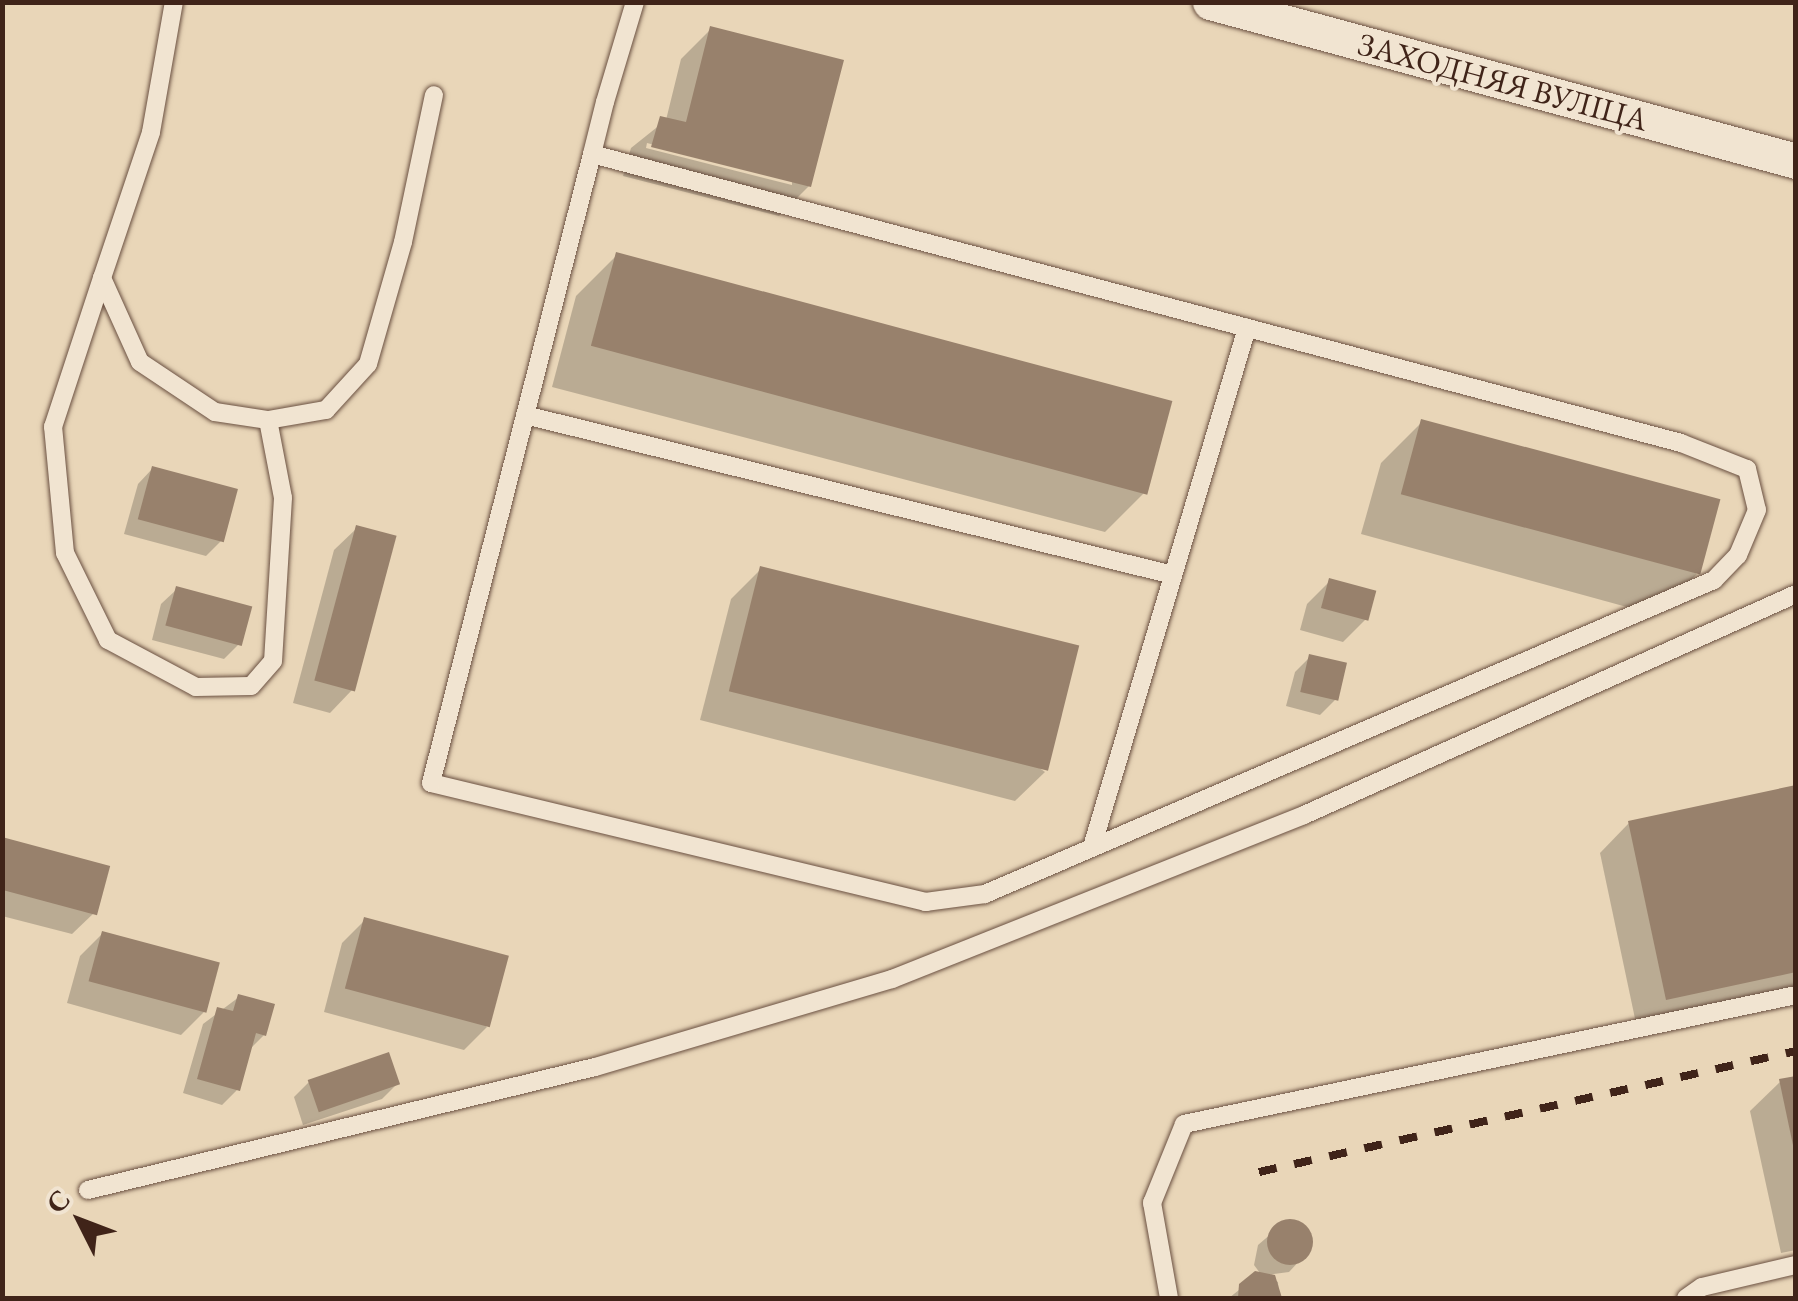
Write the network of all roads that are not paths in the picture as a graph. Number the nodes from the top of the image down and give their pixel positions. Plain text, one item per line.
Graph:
1 (174, 2) edge
2 (635, 2) edge
3 (1210, 2) edge
4 (434, 95) dead end
5 (592, 154) junction
6 (1796, 161) edge
7 (102, 278) junction
8 (1246, 328) junction
9 (525, 415) junction
10 (268, 420) junction
11 (1173, 575) junction
12 (1796, 594) edge
13 (1092, 847) junction
14 (1796, 996) edge
15 (88, 1190) dead end
16 (1796, 1265) edge
17 (1169, 1298) edge
18 (1686, 1298) edge

1 - 7 lane
2 - 5 lane
3 - 6 street, ЗАХОДНЯЯ ВУЛІЦА
4 - 10 lane
5 - 8 lane
5 - 9 lane
7 - 10 lane
7 - 10 lane
8 - 11 lane
8 - 13 lane
9 - 11 lane
9 - 13 lane
11 - 13 lane
12 - 15 lane
14 - 17 lane
16 - 18 lane

